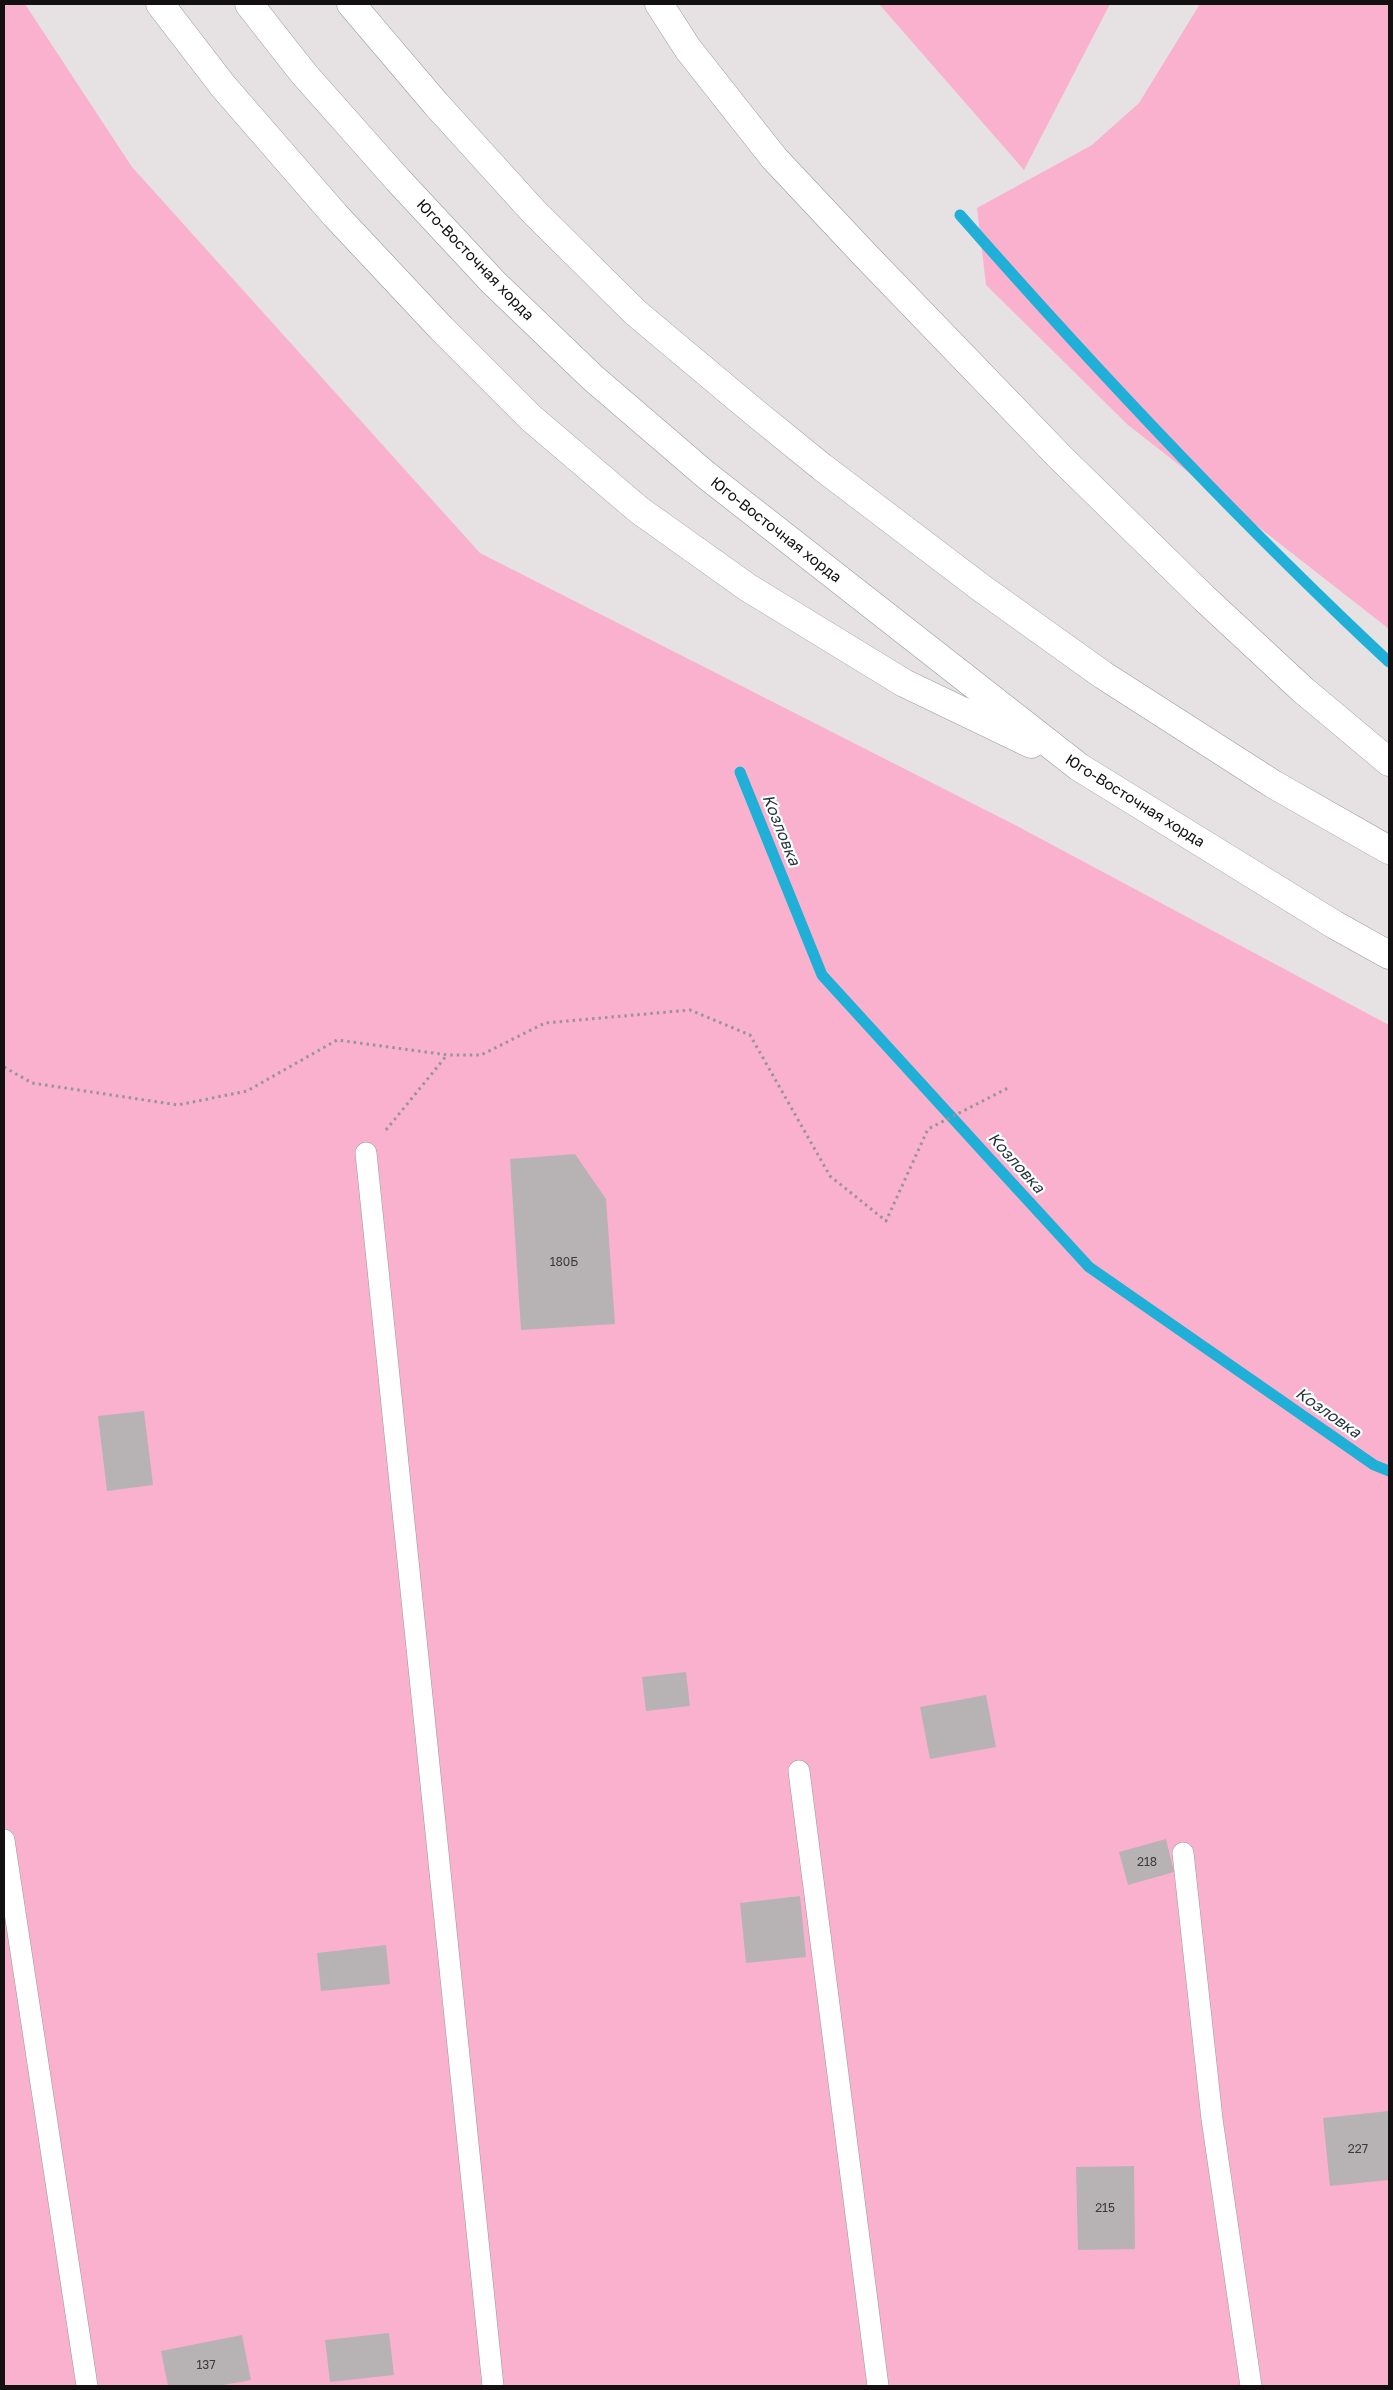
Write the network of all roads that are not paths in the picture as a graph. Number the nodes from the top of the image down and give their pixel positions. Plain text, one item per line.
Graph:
1 (160, 4) edge
2 (249, 4) edge
3 (351, 4) edge
4 (659, 4) edge
5 (1389, 762) edge
6 (1078, 767) junction
7 (1389, 850) edge
8 (1389, 955) edge
9 (366, 1153) road end
10 (799, 1771) dead end
11 (4, 1840) edge
12 (1184, 1853) dead end
13 (88, 2386) edge
14 (493, 2386) edge
15 (878, 2386) edge
16 (1251, 2386) edge

1 - 6 main road
2 - 6 main road, Юго-Восточная хорда
3 - 7 main road
4 - 5 main road
6 - 8 main road, Юго-Восточная хорда
9 - 14 lane
10 - 15 lane
11 - 13 lane
12 - 16 lane

